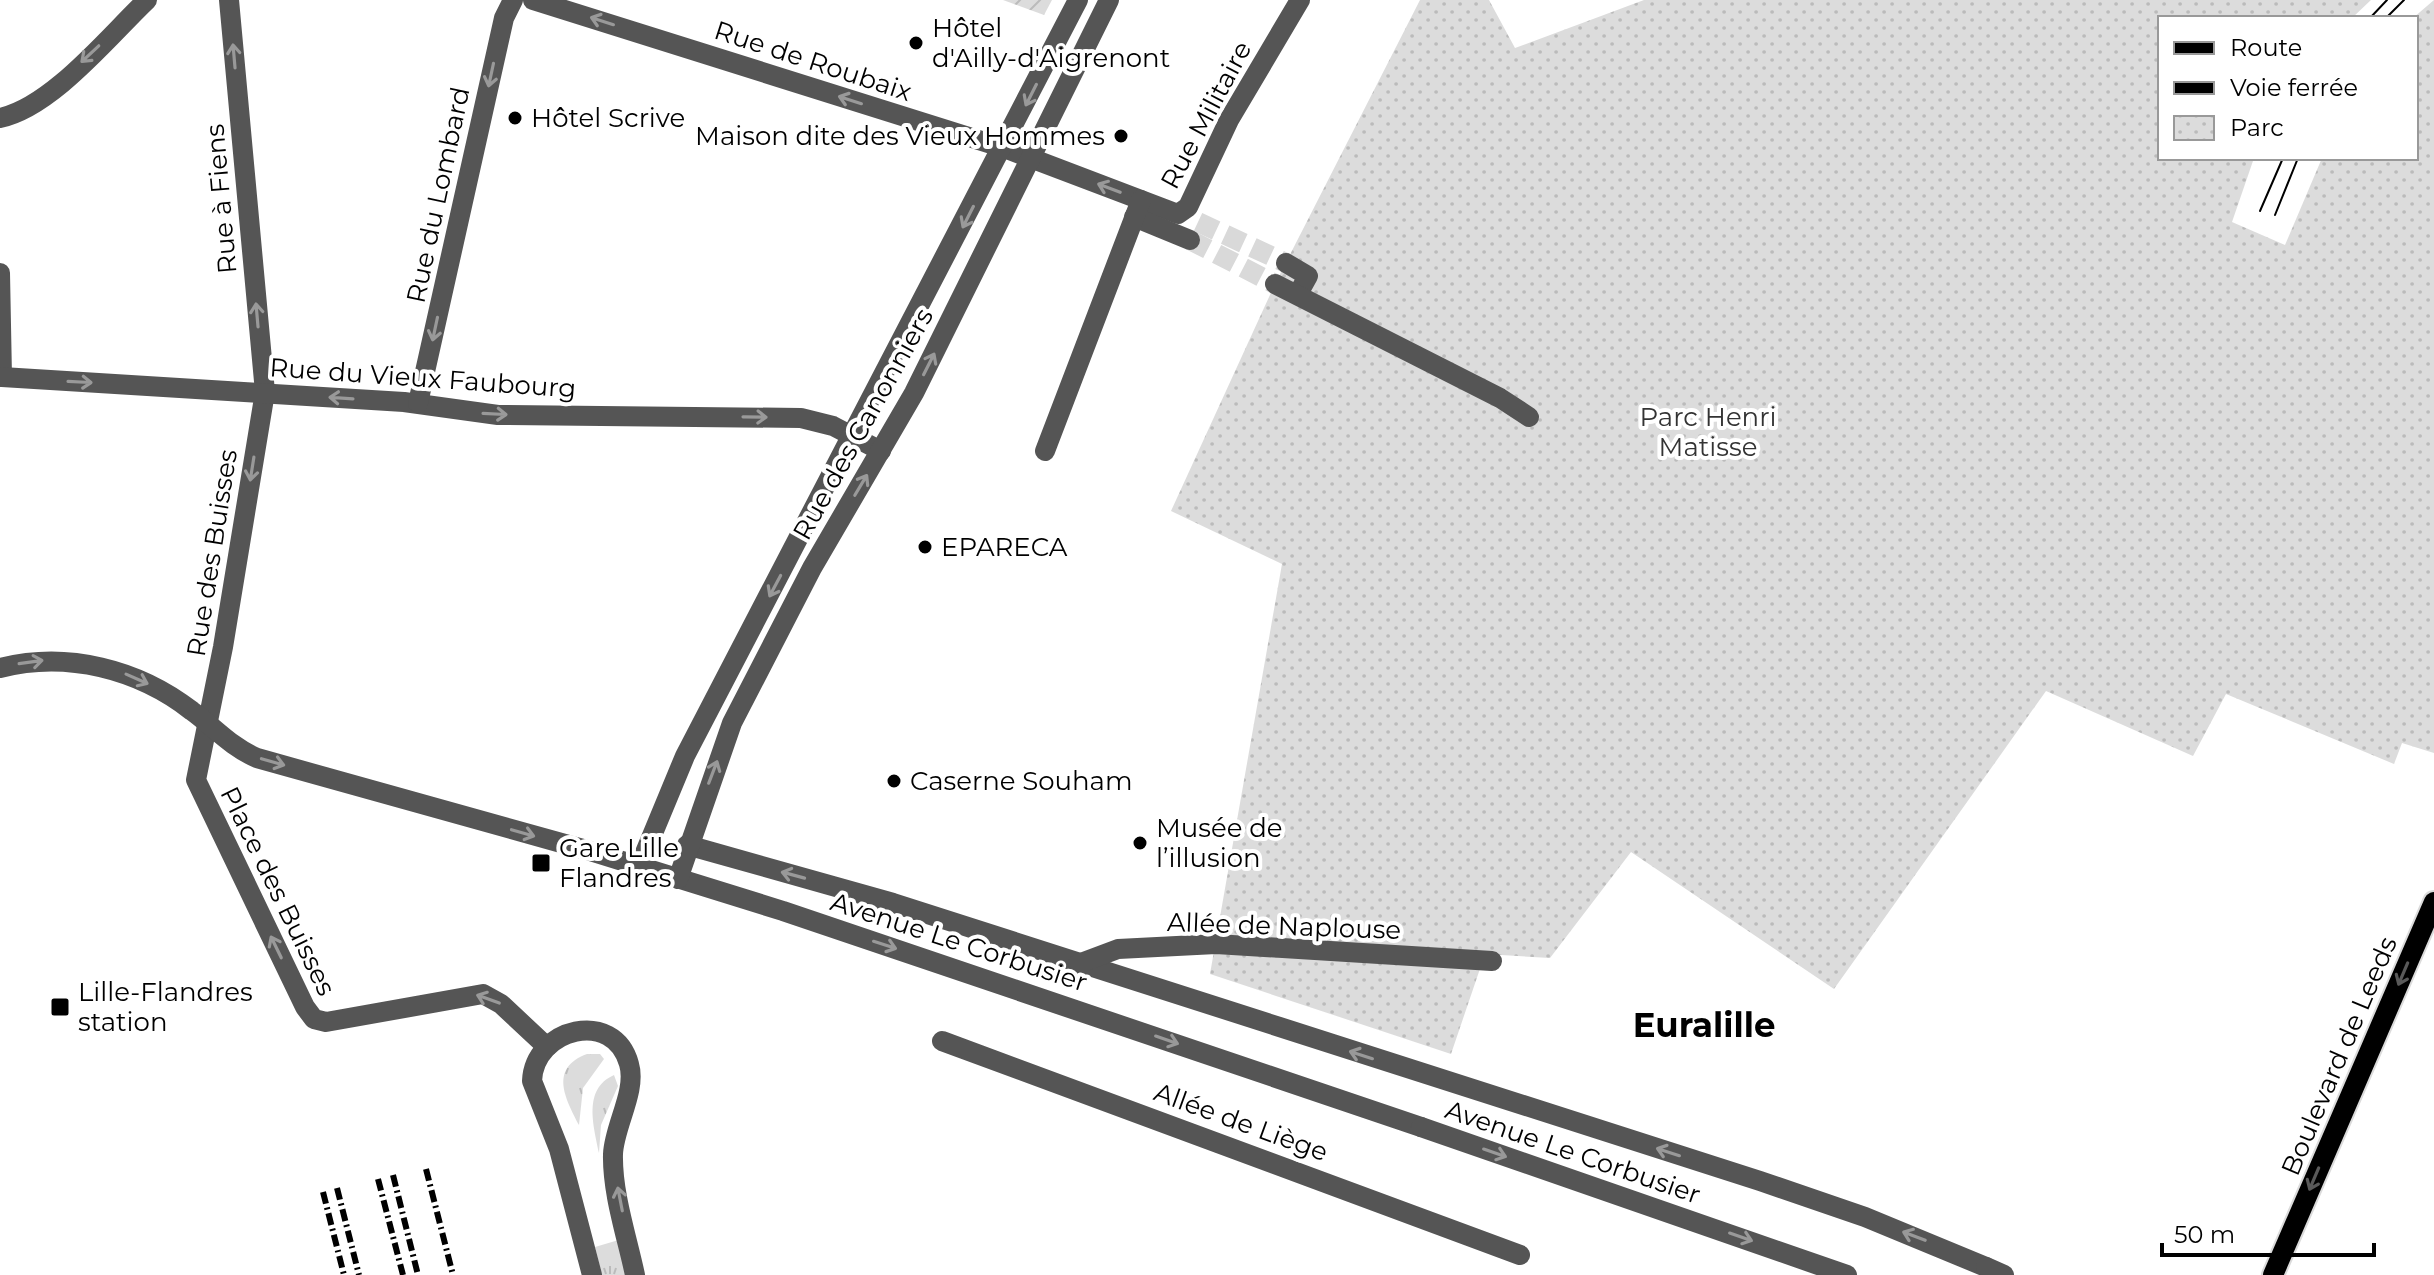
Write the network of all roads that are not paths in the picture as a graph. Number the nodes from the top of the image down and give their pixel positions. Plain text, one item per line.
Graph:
1 (147, 0) edge
2 (229, 0) edge
3 (513, 0) edge
4 (533, 0) edge
5 (1078, 0) edge
6 (1109, 0) edge
7 (1300, 0) edge
8 (0, 118) edge
9 (1004, 148) junction
10 (1030, 159) junction
11 (1138, 209) junction
12 (1191, 223) junction
13 (1286, 263) tunnel mouth
14 (0, 273) edge
15 (1275, 284) tunnel mouth
16 (1298, 294) junction
17 (1, 378) edge
18 (265, 392) junction
19 (418, 403) junction
20 (1529, 417) dead end
21 (854, 436) junction
22 (881, 451) junction
23 (1045, 451) dead end
24 (0, 668) edge
25 (207, 722) junction
26 (687, 845) junction
27 (639, 867) junction
28 (678, 879) junction
29 (2434, 902) edge
30 (1492, 961) dead end
31 (1078, 964) junction
32 (942, 1041) dead end
33 (547, 1047) junction
34 (1520, 1255) dead end
35 (592, 1275) edge
36 (635, 1275) edge
37 (1847, 1275) edge
38 (2004, 1275) edge
39 (2273, 1275) edge

1 -> 8 street
18 -> 2 street, Rue à Fiens
3 -> 19 street, Rue du Lombard
9 -> 4 street, Rue de Roubaix
5 -> 9 street, Rue des Canonniers
6 - 10 street, Rue des Canonniers
7 - 12 street, Rue Militaire
9 - 10 street, Rue de Roubaix
9 -> 21 street, Rue des Canonniers
11 -> 10 street, Rue de Roubaix
22 -> 10 street, Rue des Canonniers
11 - 12 street
11 - 12 street
11 - 23 street
13 - 16 street
14 - 17 street
15 - 16 street
16 - 20 street
17 -> 18 street, Rue du Vieux Faubourg
19 -> 18 street, Rue du Vieux Faubourg
18 -> 25 street, Rue des Buisses
19 -> 21 street, Rue du Vieux Faubourg
21 - 22 street, Rue du Vieux Faubourg
21 -> 27 street, Rue des Canonniers
26 -> 22 street, Rue des Canonniers
24 -> 25 street, Avenue Le Corbusier
25 -> 27 street, Avenue Le Corbusier
33 -> 25 street, Place des Buisses
26 - 28 street, Rue des Canonniers
31 -> 26 street, Avenue Le Corbusier
27 - 28 street, Avenue Le Corbusier
28 -> 37 street, Avenue Le Corbusier, bridge
29 -> 39 main road, Boulevard de Leeds
30 - 31 street, Allée de Naplouse
38 -> 31 street, Avenue Le Corbusier, bridge
32 - 34 street, Allée de Liège
33 - 35 street
36 -> 33 street

